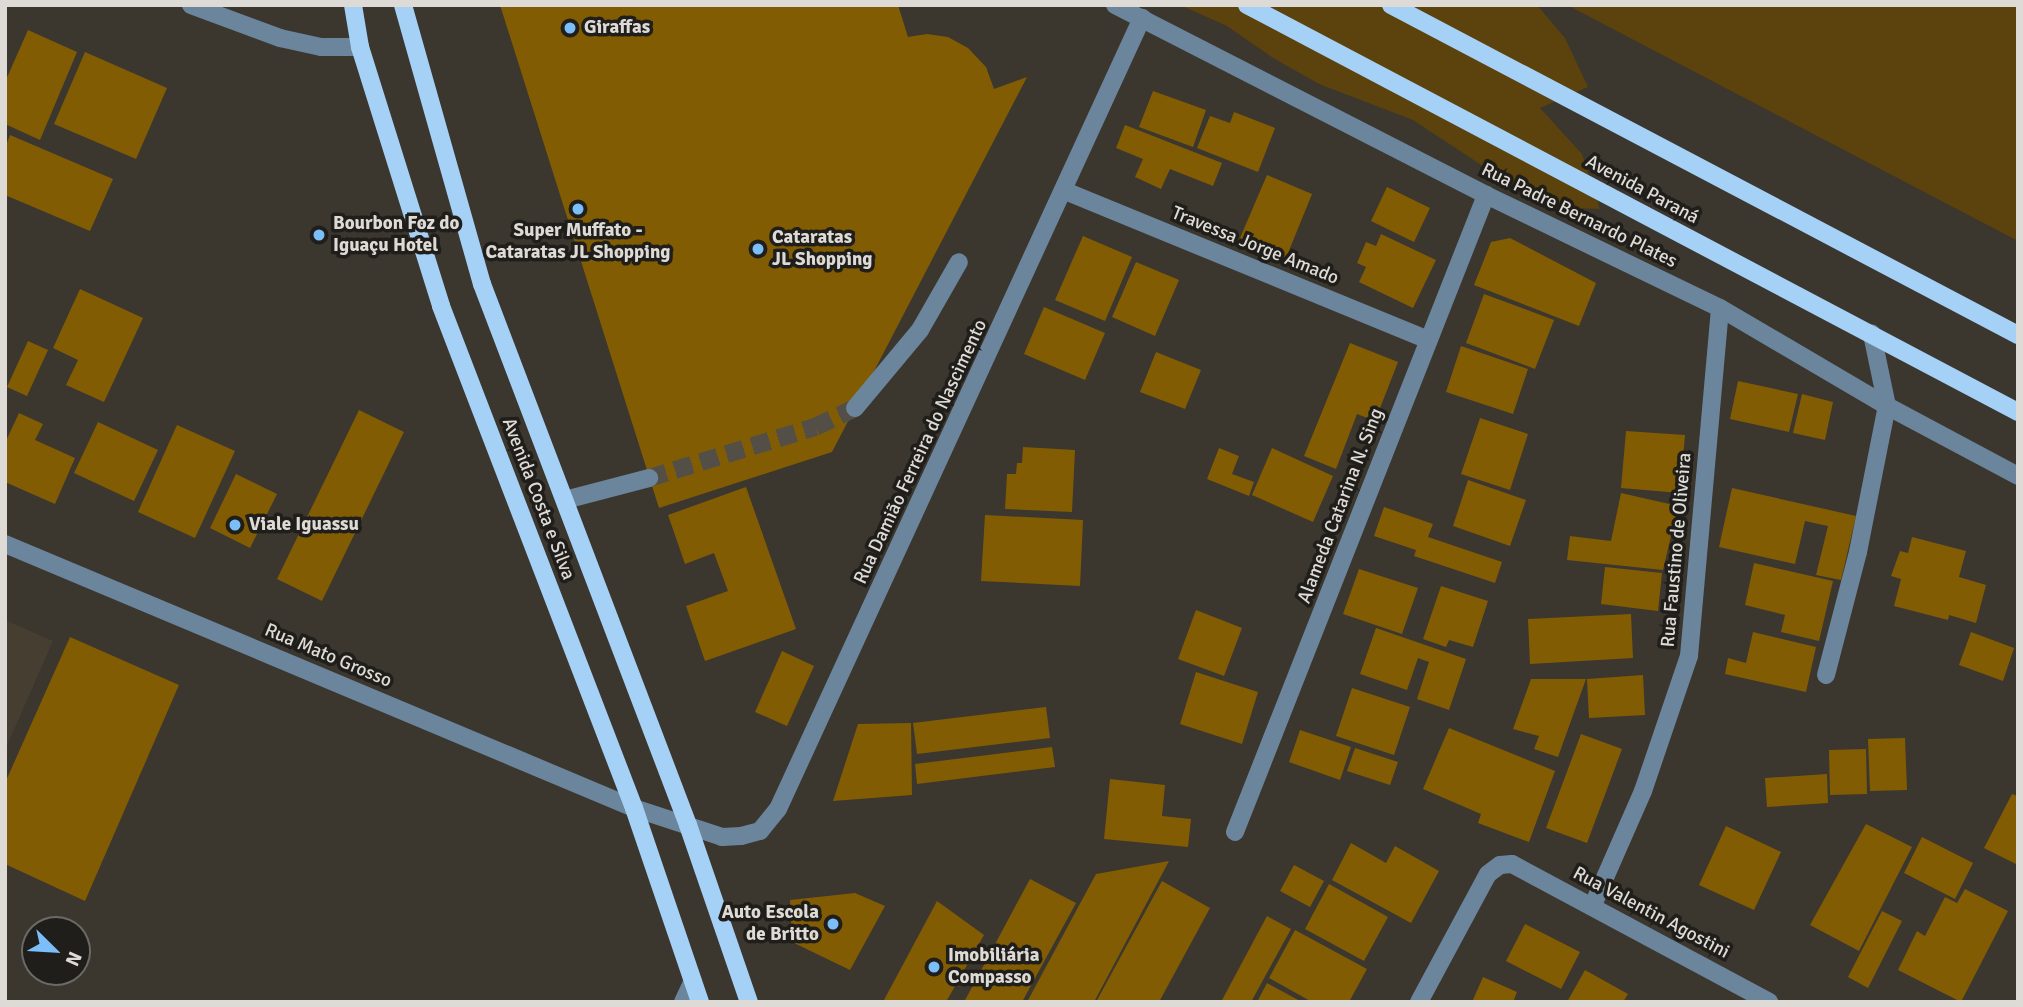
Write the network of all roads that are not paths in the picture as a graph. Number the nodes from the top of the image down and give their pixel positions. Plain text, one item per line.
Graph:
1 (191, 5) edge
2 (353, 5) edge
3 (403, 5) edge
4 (1115, 5) edge
5 (1247, 5) edge
6 (1391, 5) edge
7 (1142, 18) junction
8 (360, 47) junction
9 (1065, 191) junction
10 (1486, 195) junction
11 (959, 262) dead end
12 (1720, 308) junction
13 (1872, 334) junction
14 (2018, 335) edge
15 (1429, 340) junction
16 (1887, 406) junction
17 (855, 408) tunnel mouth
18 (2018, 412) edge
19 (2018, 476) edge
20 (649, 478) tunnel mouth
21 (565, 500) junction
22 (5, 544) edge
23 (1826, 675) dead end
24 (634, 807) junction
25 (688, 825) junction
26 (1236, 832) dead end
27 (1593, 905) junction
28 (693, 981) junction
29 (683, 1002) edge
30 (700, 1002) edge
31 (749, 1002) edge
32 (1419, 1002) edge
33 (1769, 1002) edge

1 - 8 street
2 - 8 main road, Avenida Costa e Silva
3 - 21 main road, Avenida Costa e Silva
4 - 7 street, Rua Padre Bernardo Plates
5 - 13 main road, Avenida Paraná
6 - 14 main road
7 - 9 street, Rua Damião Ferreira do Nascimento
7 - 10 street, Rua Padre Bernardo Plates
8 - 24 main road, Avenida Costa e Silva
9 - 15 street, Travessa Jorge Amado
9 - 25 street, Rua Damião Ferreira do Nascimento
10 - 12 street, Rua Padre Bernardo Plates
10 - 15 street, Alameda Catarina N. Sing
11 - 17 street
12 - 16 street, Rua Padre Bernardo Plates
12 - 27 street, Rua Faustino de Oliveira
13 - 16 street
13 - 18 main road, Avenida Paraná
15 - 26 street, Alameda Catarina N. Sing
16 - 19 street, Rua Padre Bernardo Plates
16 - 23 street
20 - 21 street
21 - 25 main road, Avenida Costa e Silva
22 - 24 street, Rua Mato Grosso
24 - 25 street, Rua Damião Ferreira do Nascimento
24 - 28 main road, Avenida Costa e Silva
25 - 31 main road, Avenida Costa e Silva
27 - 32 street, Rua Valentin Agostini
27 - 33 street, Rua Valentin Agostini
28 - 29 street
28 - 30 main road, Avenida Costa e Silva

